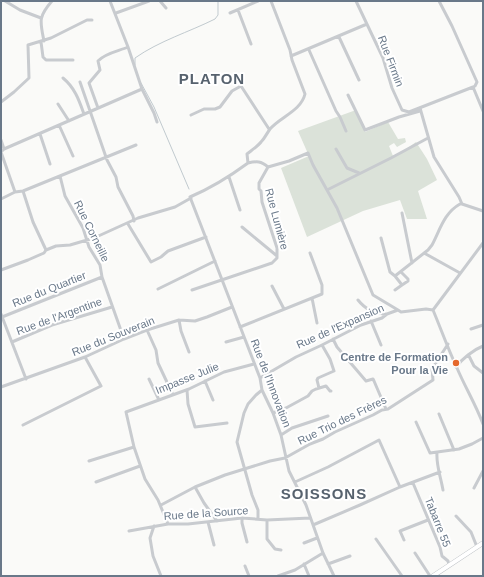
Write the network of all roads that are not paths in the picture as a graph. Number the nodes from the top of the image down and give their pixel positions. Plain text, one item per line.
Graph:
1 (5, 1) edge
2 (52, 1) edge
3 (110, 1) edge
4 (149, 1) edge
5 (160, 1) edge
6 (258, 1) edge
7 (271, 1) edge
8 (356, 1) edge
9 (439, 1) edge
10 (166, 8) dead end
11 (238, 10) junction
12 (116, 13) junction
13 (230, 13) dead end
14 (41, 18) junction
15 (92, 20) dead end
16 (367, 24) junction
17 (339, 36) junction
18 (42, 41) junction
19 (251, 44) dead end
20 (128, 47) junction
21 (309, 50) junction
22 (292, 56) junction
23 (73, 60) dead end
24 (63, 78) dead end
25 (360, 80) dead end
26 (80, 82) dead end
27 (473, 87) junction
28 (142, 89) junction
29 (348, 95) dead end
30 (1, 102) edge
31 (58, 104) dead end
32 (98, 108) junction
33 (420, 110) junction
34 (91, 111) junction
35 (483, 111) edge
36 (84, 114) junction
37 (191, 115) dead end
38 (69, 121) junction
39 (157, 122) dead end
40 (59, 125) junction
41 (269, 130) junction
42 (346, 131) dead end
43 (40, 134) junction
44 (428, 138) junction
45 (1, 140) edge
46 (136, 144) dead end
47 (4, 149) junction
48 (336, 149) dead end
49 (1, 152) edge
50 (73, 156) dead end
51 (106, 157) junction
52 (248, 163) junction
53 (50, 164) dead end
54 (268, 167) junction
55 (359, 173) junction
56 (60, 176) junction
57 (229, 177) junction
58 (327, 190) junction
59 (23, 191) junction
60 (15, 192) junction
61 (190, 197) junction
62 (1, 198) edge
63 (462, 204) junction
64 (240, 210) dead end
65 (483, 212) edge
66 (402, 213) dead end
67 (134, 221) junction
68 (128, 224) junction
69 (242, 226) dead end
70 (206, 237) junction
71 (381, 238) dead end
72 (86, 241) junction
73 (483, 243) edge
74 (46, 250) junction
75 (310, 253) dead end
76 (424, 253) junction
77 (278, 256) junction
78 (215, 261) junction
79 (412, 263) junction
80 (1, 270) edge
81 (401, 272) junction
82 (460, 273) junction
83 (395, 276) junction
84 (102, 277) junction
85 (222, 280) junction
86 (402, 285) junction
87 (272, 286) dead end
88 (158, 289) dead end
89 (192, 290) dead end
90 (395, 290) dead end
91 (312, 298) junction
92 (358, 300) dead end
93 (112, 306) junction
94 (232, 307) junction
95 (284, 309) junction
96 (398, 310) junction
97 (433, 310) junction
98 (387, 314) junction
99 (2, 316) edge
100 (179, 320) junction
101 (371, 321) junction
102 (317, 323) dead end
103 (483, 324) edge
104 (240, 327) junction
105 (471, 329) dead end
106 (147, 330) junction
107 (244, 337) junction
108 (124, 339) junction
109 (333, 339) junction
110 (12, 342) junction
111 (226, 342) dead end
112 (448, 344) junction
113 (381, 345) dead end
114 (322, 346) junction
115 (483, 346) edge
116 (189, 352) dead end
117 (469, 356) junction
118 (85, 357) junction
119 (254, 364) junction
120 (456, 368) junction
121 (483, 374) edge
122 (260, 378) junction
123 (26, 379) junction
124 (149, 379) dead end
125 (205, 381) junction
126 (1, 387) edge
127 (319, 388) junction
128 (187, 390) junction
129 (262, 390) junction
130 (331, 390) dead end
131 (173, 395) junction
132 (159, 400) junction
133 (213, 400) dead end
134 (386, 409) junction
135 (273, 413) junction
136 (439, 414) dead end
137 (328, 416) dead end
138 (416, 422) dead end
139 (227, 423) dead end
140 (483, 424) edge
141 (23, 425) dead end
142 (281, 435) junction
143 (483, 438) edge
144 (134, 447) junction
145 (454, 450) junction
146 (436, 453) junction
147 (285, 458) junction
148 (89, 461) dead end
149 (140, 466) junction
150 (245, 468) junction
151 (483, 471) edge
152 (440, 472) junction
153 (96, 482) dead end
154 (295, 482) junction
155 (413, 483) junction
156 (195, 487) junction
157 (400, 487) junction
158 (474, 488) dead end
159 (443, 490) dead end
160 (161, 505) junction
161 (456, 516) dead end
162 (242, 518) junction
163 (310, 518) junction
164 (258, 519) junction
165 (267, 520) junction
166 (428, 520) junction
167 (217, 521) junction
168 (208, 522) junction
169 (168, 524) junction
170 (313, 525) junction
171 (154, 526) junction
172 (128, 531) dead end
173 (317, 538) junction
174 (376, 539) dead end
175 (404, 540) dead end
176 (247, 542) dead end
177 (304, 543) dead end
178 (483, 543) edge
179 (214, 545) dead end
180 (477, 547) junction
181 (281, 550) dead end
182 (322, 552) junction
183 (415, 553) dead end
184 (350, 556) dead end
185 (304, 564) junction
186 (328, 564) junction
187 (449, 565) junction
188 (245, 566) dead end
189 (161, 576) edge
190 (249, 576) edge
191 (278, 576) edge
192 (308, 576) edge
193 (334, 576) edge
194 (402, 576) edge
195 (430, 576) edge
196 (434, 576) edge

1 - 14 street
2 - 14 street
3 - 12 street
4 - 12 street
5 - 10 street
6 - 11 street
7 - 22 street
8 - 16 street, Rue Firmin
9 - 27 street
11 - 13 street
11 - 19 street
12 - 20 street
14 - 18 street
15 - 18 street
16 - 17 street
16 - 33 street, Rue Firmin
17 - 21 street
17 - 25 street
18 - 23 street
18 - 30 street
20 - 28 street
20 - 32 street
21 - 22 street
21 - 42 street
22 - 41 street
24 - 36 street
26 - 34 street
27 - 33 street
27 - 35 street
28 - 32 street
28 - 39 street
29 - 33 street
31 - 38 street
32 - 34 street
33 - 44 street
34 - 36 street
34 - 51 street
36 - 38 street
37 - 41 street
38 - 40 street
40 - 43 street
40 - 50 street
41 - 52 street
43 - 47 street
43 - 53 street
44 - 55 street
44 - 63 street
45 - 47 street
46 - 51 street
47 - 49 street
48 - 55 street
49 - 60 street
51 - 56 street
51 - 67 street
52 - 54 street
52 - 57 street
54 - 58 street
54 - 77 street, Rue Lumière
55 - 58 street
56 - 59 street
56 - 72 street, Rue Corneille
57 - 61 street
57 - 64 street
58 - 96 street
59 - 60 street
59 - 74 street
60 - 62 street
61 - 67 street
61 - 70 street, Rue de l'Innovation
63 - 65 street
63 - 76 street
66 - 79 street
67 - 68 street
68 - 70 street
68 - 72 street
69 - 77 street
70 - 78 street, Rue de l'Innovation
71 - 83 street
72 - 74 street
72 - 84 street, Rue Corneille
73 - 82 street
74 - 80 street
75 - 91 street
76 - 79 street
76 - 82 street
77 - 85 street, Rue Lumière
78 - 85 street, Rue de l'Innovation
78 - 88 street
79 - 81 street
81 - 83 street
81 - 86 street
82 - 97 street
83 - 86 street
84 - 93 street, Rue Corneille
84 - 99 street, Rue du Quartier
85 - 89 street, Rue Lumière
85 - 94 street, Rue de l'Innovation
86 - 90 street
87 - 95 street
91 - 95 street
91 - 102 street
92 - 98 street
93 - 108 street, Rue Corneille
93 - 110 street, Rue de l'Argentine
94 - 100 street, Rue du Souverain
94 - 104 street, Rue de l'Innovation
95 - 104 street
96 - 97 street, Rue de l'Expansion
96 - 98 street, Rue de l'Expansion
97 - 112 street
98 - 101 street, Rue de l'Expansion
99 - 110 street
100 - 106 street, Rue du Souverain
100 - 116 street
101 - 109 street, Rue de l'Expansion
101 - 113 street
103 - 105 street
104 - 107 street, Rue de l'Innovation
106 - 108 street, Rue du Souverain
106 - 131 street
107 - 111 street
107 - 119 street, Rue de l'Innovation
108 - 118 street, Rue du Souverain
109 - 114 street, Rue de l'Expansion
109 - 134 street
110 - 123 street
112 - 120 street
112 - 134 street, Rue Trio des Frères
114 - 122 street, Rue de l'Expansion
114 - 127 street
115 - 117 street
117 - 120 street
117 - 121 street
118 - 123 street, Rue du Souverain
118 - 141 street
119 - 122 street, Rue de l'Innovation
119 - 125 street, Impasse Julie
120 - 140 street
122 - 129 street, Rue de l'Innovation
123 - 126 street, Rue du Souverain
124 - 132 street
125 - 128 street, Impasse Julie
125 - 133 street
127 - 130 street
127 - 135 street
128 - 131 street, Impasse Julie
128 - 139 street
129 - 135 street, Rue de l'Innovation
129 - 150 street
131 - 132 street, Impasse Julie
132 - 144 street, Impasse Julie
134 - 147 street, Rue Trio des Frères
135 - 142 street, Rue de l'Innovation
136 - 145 street
137 - 142 street
138 - 146 street
142 - 147 street, Rue de l'Innovation
143 - 145 street
144 - 148 street
144 - 149 street
145 - 146 street
146 - 152 street
147 - 150 street, Rue Trio des Frères
147 - 154 street, Rue de l'Innovation
149 - 153 street
149 - 160 street
150 - 156 street, Rue Trio des Frères
150 - 164 street
151 - 158 street
152 - 155 street
152 - 159 street
154 - 157 street
154 - 163 street, Rue de l'Innovation
155 - 157 street
155 - 166 street, Tabarre 55
156 - 160 street, Rue Trio des Frères
156 - 167 street
157 - 170 street
160 - 169 street
161 - 180 street
162 - 164 street, Rue de la Source
162 - 167 street, Rue de la Source
162 - 176 street
163 - 165 street, Rue de la Source
163 - 170 street, Rue de l'Innovation
164 - 165 street, Rue de la Source
165 - 181 street
166 - 175 street
166 - 187 street, Tabarre 55
167 - 168 street, Rue de la Source
168 - 169 street, Rue de la Source
168 - 179 street
169 - 171 street, Rue de la Source
170 - 173 street, Rue de l'Innovation
171 - 172 street, Rue de la Source
171 - 189 street
173 - 177 street
173 - 182 street, Rue de l'Innovation
174 - 194 street
178 - 180 main road
180 - 187 main road
182 - 185 street
182 - 186 street, Rue de l'Innovation
183 - 195 street
184 - 186 street
185 - 191 street
185 - 192 street
186 - 193 street, Rue de l'Innovation
187 - 196 main road
188 - 190 street

